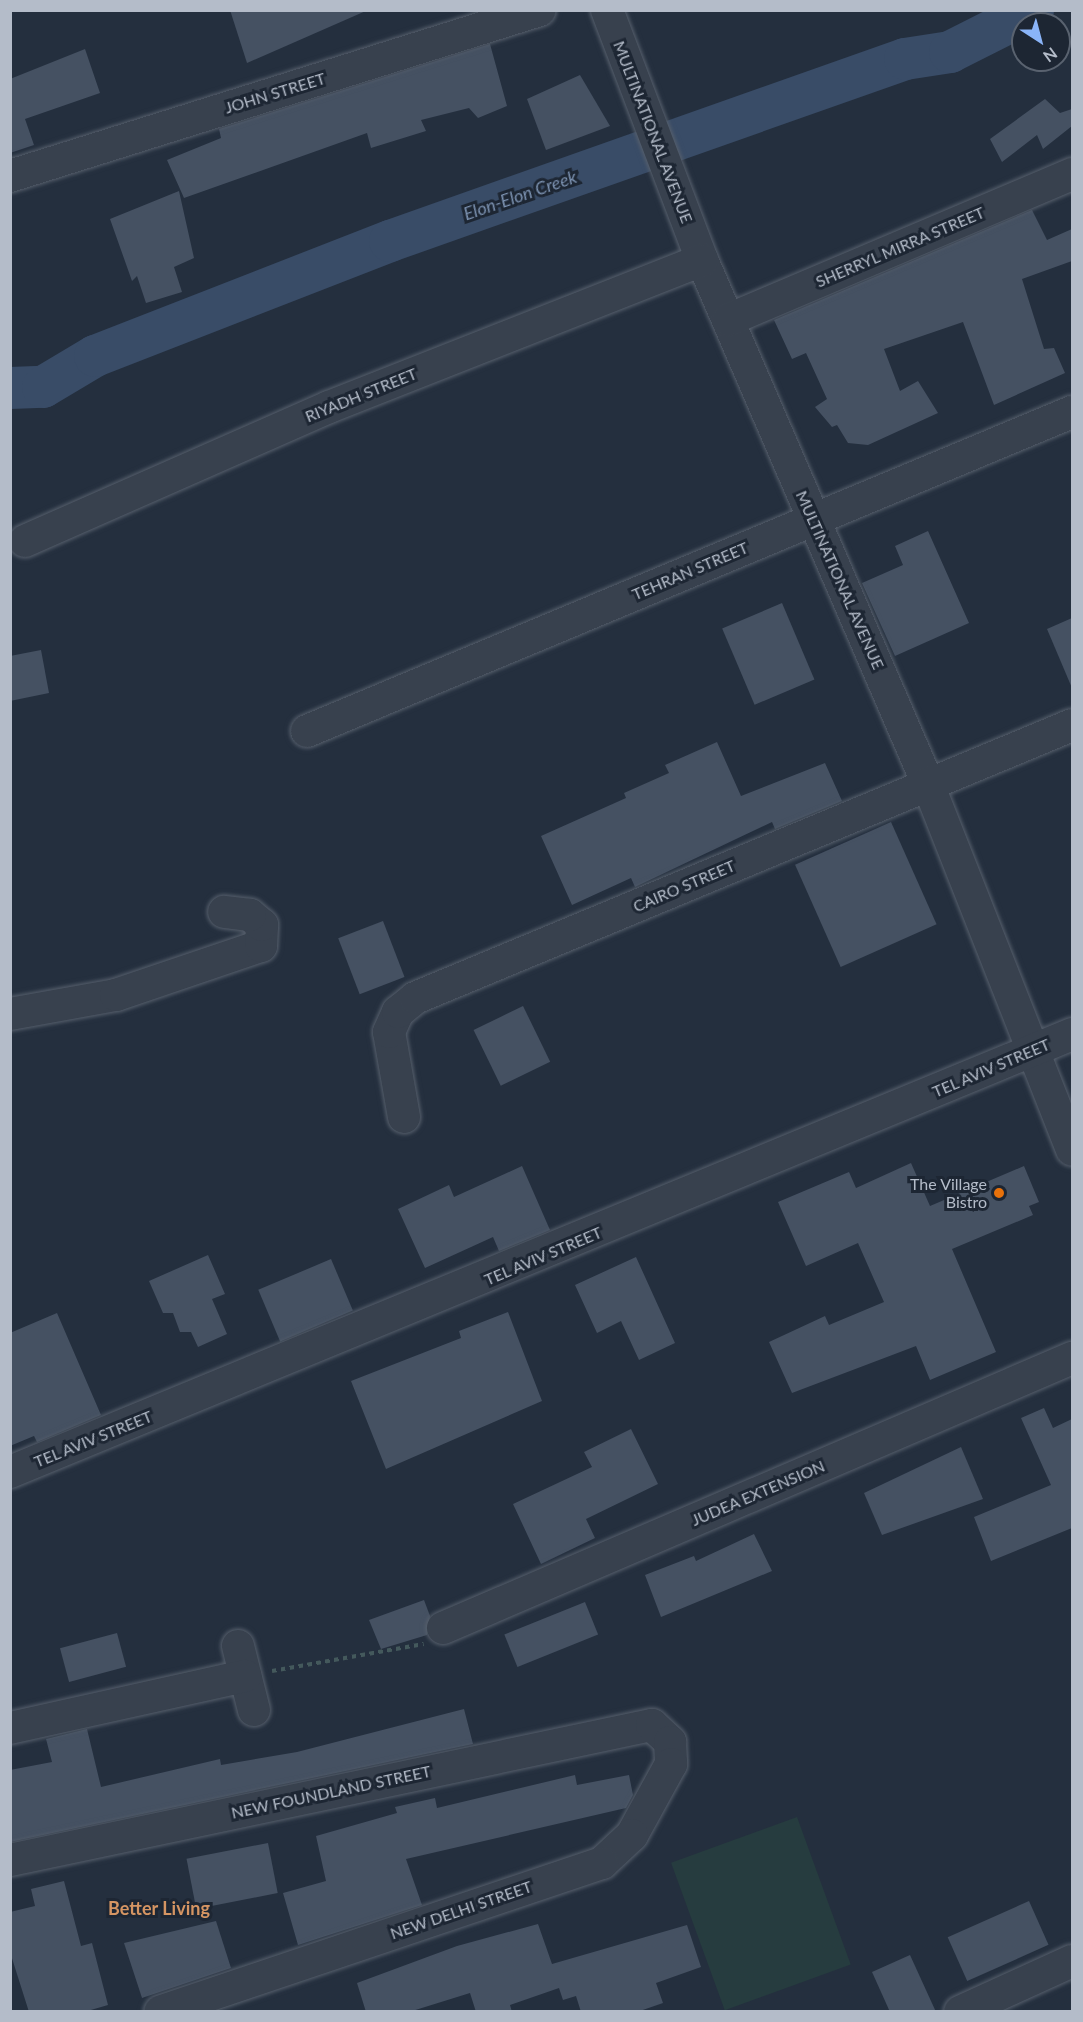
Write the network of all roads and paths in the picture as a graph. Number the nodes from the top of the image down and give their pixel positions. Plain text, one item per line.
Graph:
1 (540, 10) edge
2 (607, 10) edge
3 (1072, 174) edge
4 (10, 176) edge
5 (702, 260) junction
6 (728, 320) junction
7 (1072, 412) edge
8 (812, 520) junction
9 (25, 541) dead end
10 (1072, 725) edge
11 (307, 731) dead end
12 (928, 784) junction
13 (224, 912) dead end
14 (11, 1013) edge
15 (1072, 1034) edge
16 (1034, 1050) junction
17 (404, 1117) dead end
18 (1072, 1150) edge
19 (1072, 1358) edge
20 (10, 1472) edge
21 (443, 1628) joint
22 (238, 1646) dead end
23 (245, 1676) junction
24 (254, 1710) dead end
25 (652, 1725) joint
26 (10, 1728) edge
27 (10, 1860) edge
28 (1072, 1961) edge
29 (1001, 2003) edge
30 (961, 2011) edge
31 (160, 2012) edge

1 - 4 street, JOHN STREET
2 - 5 street, MULTINATIONAL AVENUE
3 - 6 street, SHERRYL MIRRA STREET
5 - 6 street, MULTINATIONAL AVENUE
5 - 9 street, RIYADH STREET
6 - 8 street, MULTINATIONAL AVENUE
7 - 8 street, TEHRAN STREET
8 - 11 street, TEHRAN STREET
8 - 12 street, MULTINATIONAL AVENUE
10 - 12 street, CAIRO STREET
12 - 16 street, MULTINATIONAL AVENUE
12 - 17 street, CAIRO STREET
13 - 14 street
15 - 16 street, TEL AVIV STREET
16 - 18 street, MULTINATIONAL AVENUE
16 - 20 street, TEL AVIV STREET
19 - 21 street, JUDEA EXTENSION
21 - 23 path
22 - 23 street
23 - 24 street
23 - 26 street
25 - 27 street, NEW FOUNDLAND STREET
25 - 31 street, NEW DELHI STREET
28 - 29 street
29 - 30 street

